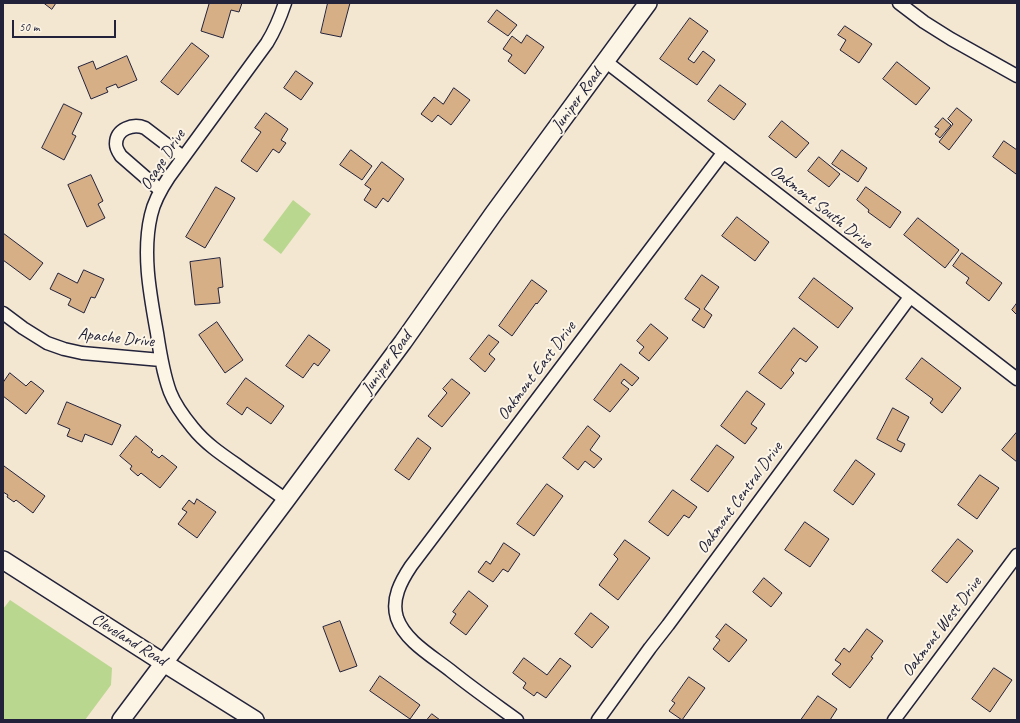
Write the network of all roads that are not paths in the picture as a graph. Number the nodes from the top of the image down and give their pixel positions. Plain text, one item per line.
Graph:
1 (285, 3) edge
2 (648, 3) edge
3 (899, 3) edge
4 (605, 61) junction
5 (1017, 76) edge
6 (723, 153) junction
7 (183, 157) junction
8 (160, 190) junction
9 (910, 297) junction
10 (3, 313) edge
11 (161, 360) junction
12 (1017, 379) edge
13 (286, 500) junction
14 (1017, 555) edge
15 (3, 560) edge
16 (164, 663) junction
17 (121, 720) edge
18 (255, 720) edge
19 (517, 720) edge
20 (598, 720) edge
21 (894, 720) edge

1 - 7 street, Osage Drive
2 - 4 street, Juniper Road
3 - 5 street
4 - 6 street, Oakmont South Drive
4 - 13 street, Juniper Road
6 - 9 street, Oakmont South Drive
6 - 19 street, Oakmont East Drive
7 - 8 street, Osage Drive
7 - 8 street
8 - 11 street, Osage Drive
9 - 12 street, Oakmont South Drive
9 - 20 street, Oakmont Central Drive
10 - 11 street, Apache Drive
11 - 13 street, Apache Drive
13 - 16 street, Juniper Road
14 - 21 street, Oakmont West Drive
15 - 16 street, Cleveland Road
16 - 17 street, Juniper Road
16 - 18 street, Cleveland Road

